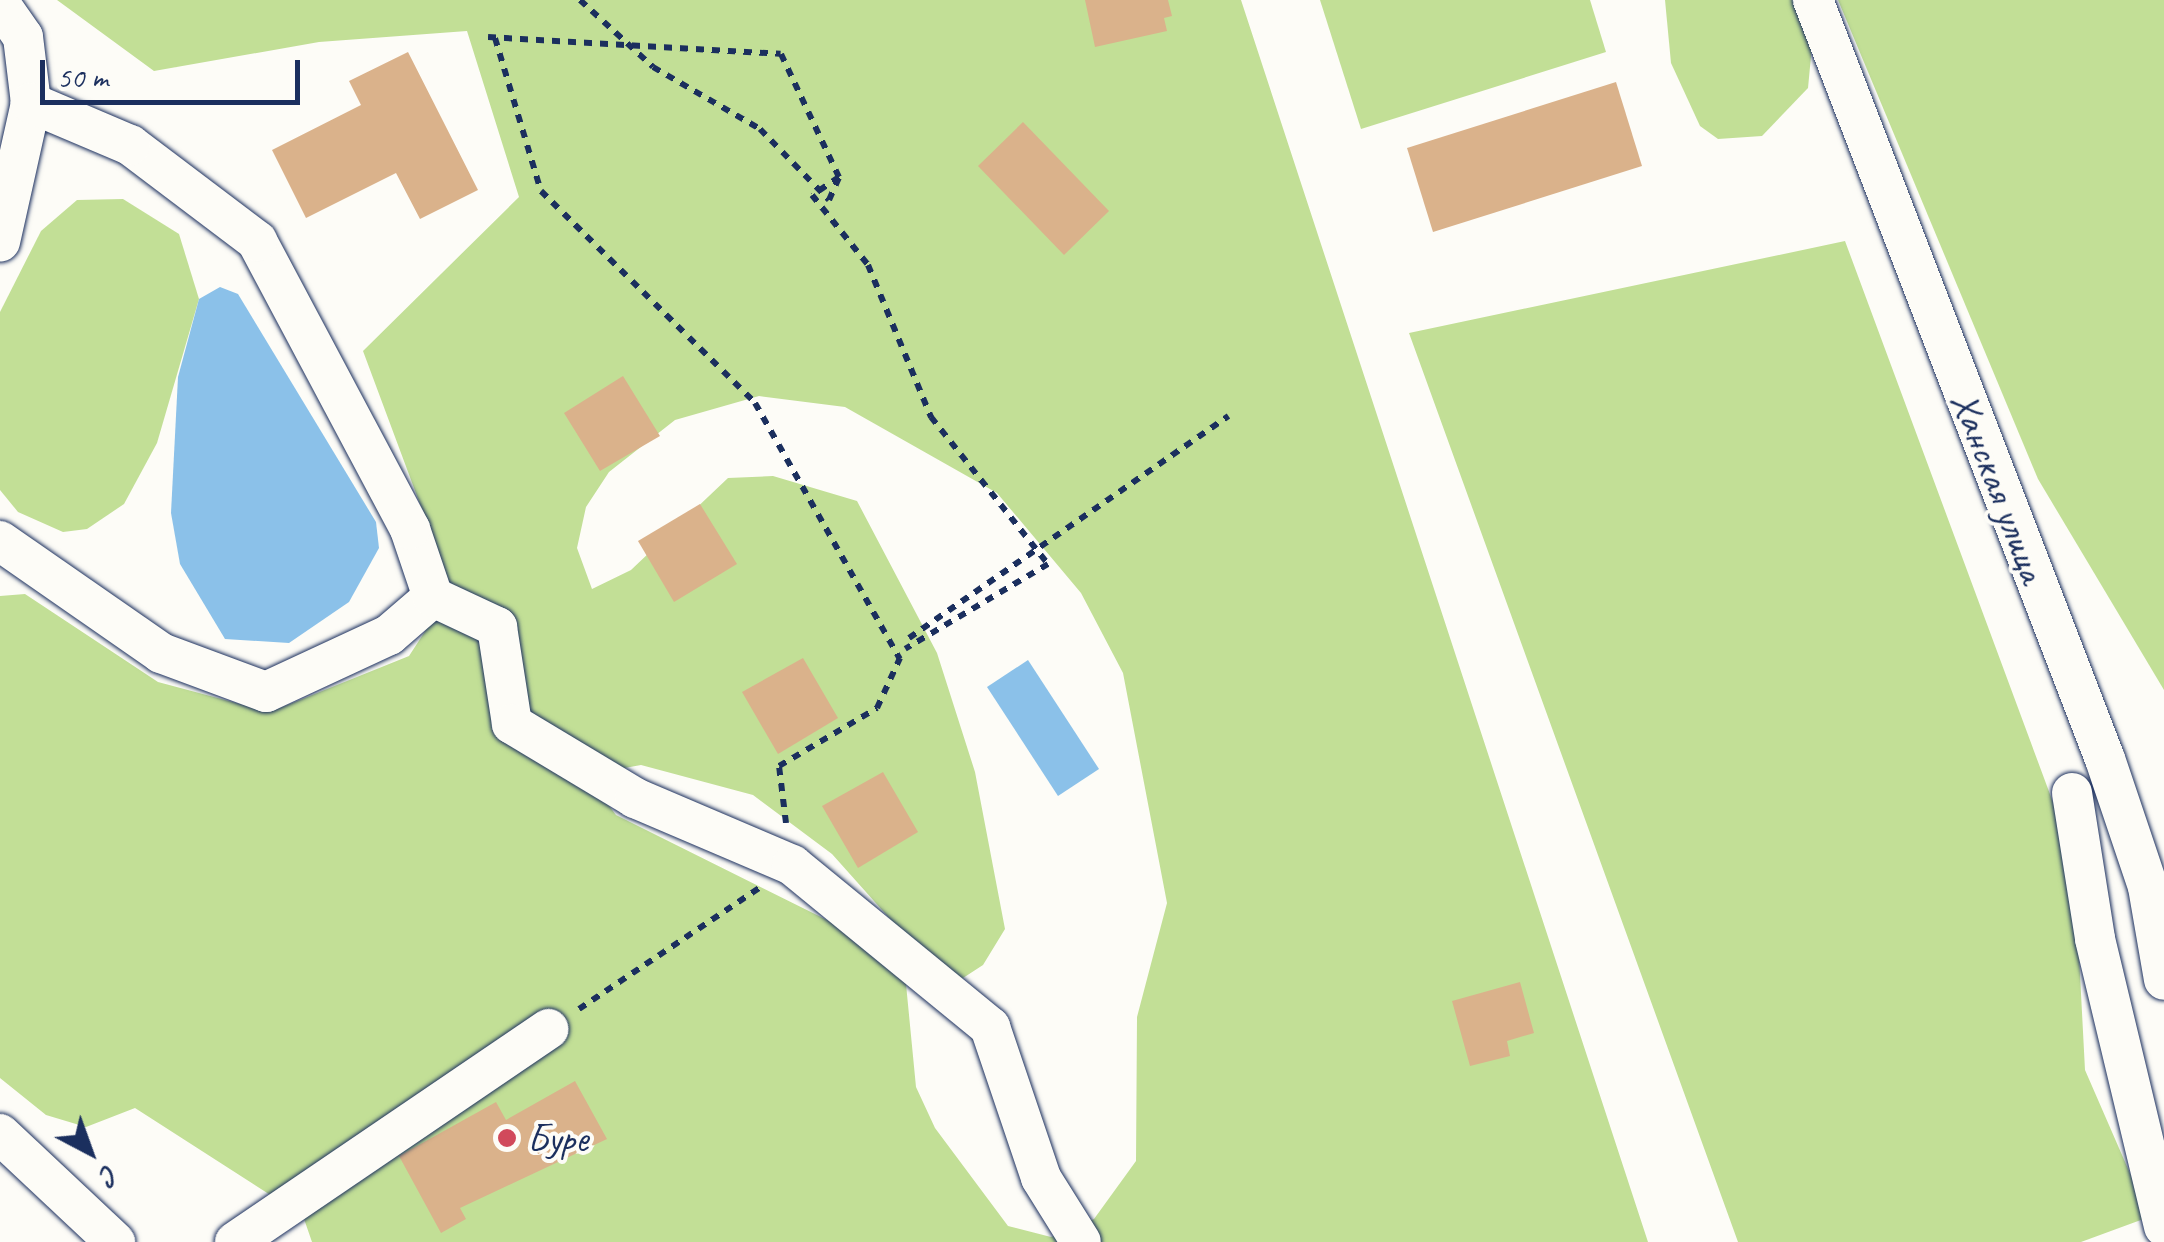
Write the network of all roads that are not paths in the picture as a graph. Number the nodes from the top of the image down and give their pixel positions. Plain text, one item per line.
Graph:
1 (1813, 0) edge
2 (0, 4) edge
3 (31, 103) junction
4 (0, 242) edge
5 (0, 541) edge
6 (433, 596) junction
7 (2072, 794) dead end
8 (2156, 874) edge
9 (2164, 980) edge
10 (550, 1029) road end
11 (0, 1134) edge
12 (2164, 1228) edge
13 (114, 1242) edge
14 (235, 1242) edge
15 (1081, 1242) edge

1 - 8 street, Ханская улица
2 - 3 street
3 - 4 street
3 - 6 street
5 - 6 street
6 - 15 street
7 - 12 street
8 - 9 street, Ханская улица
10 - 14 street
11 - 13 street

